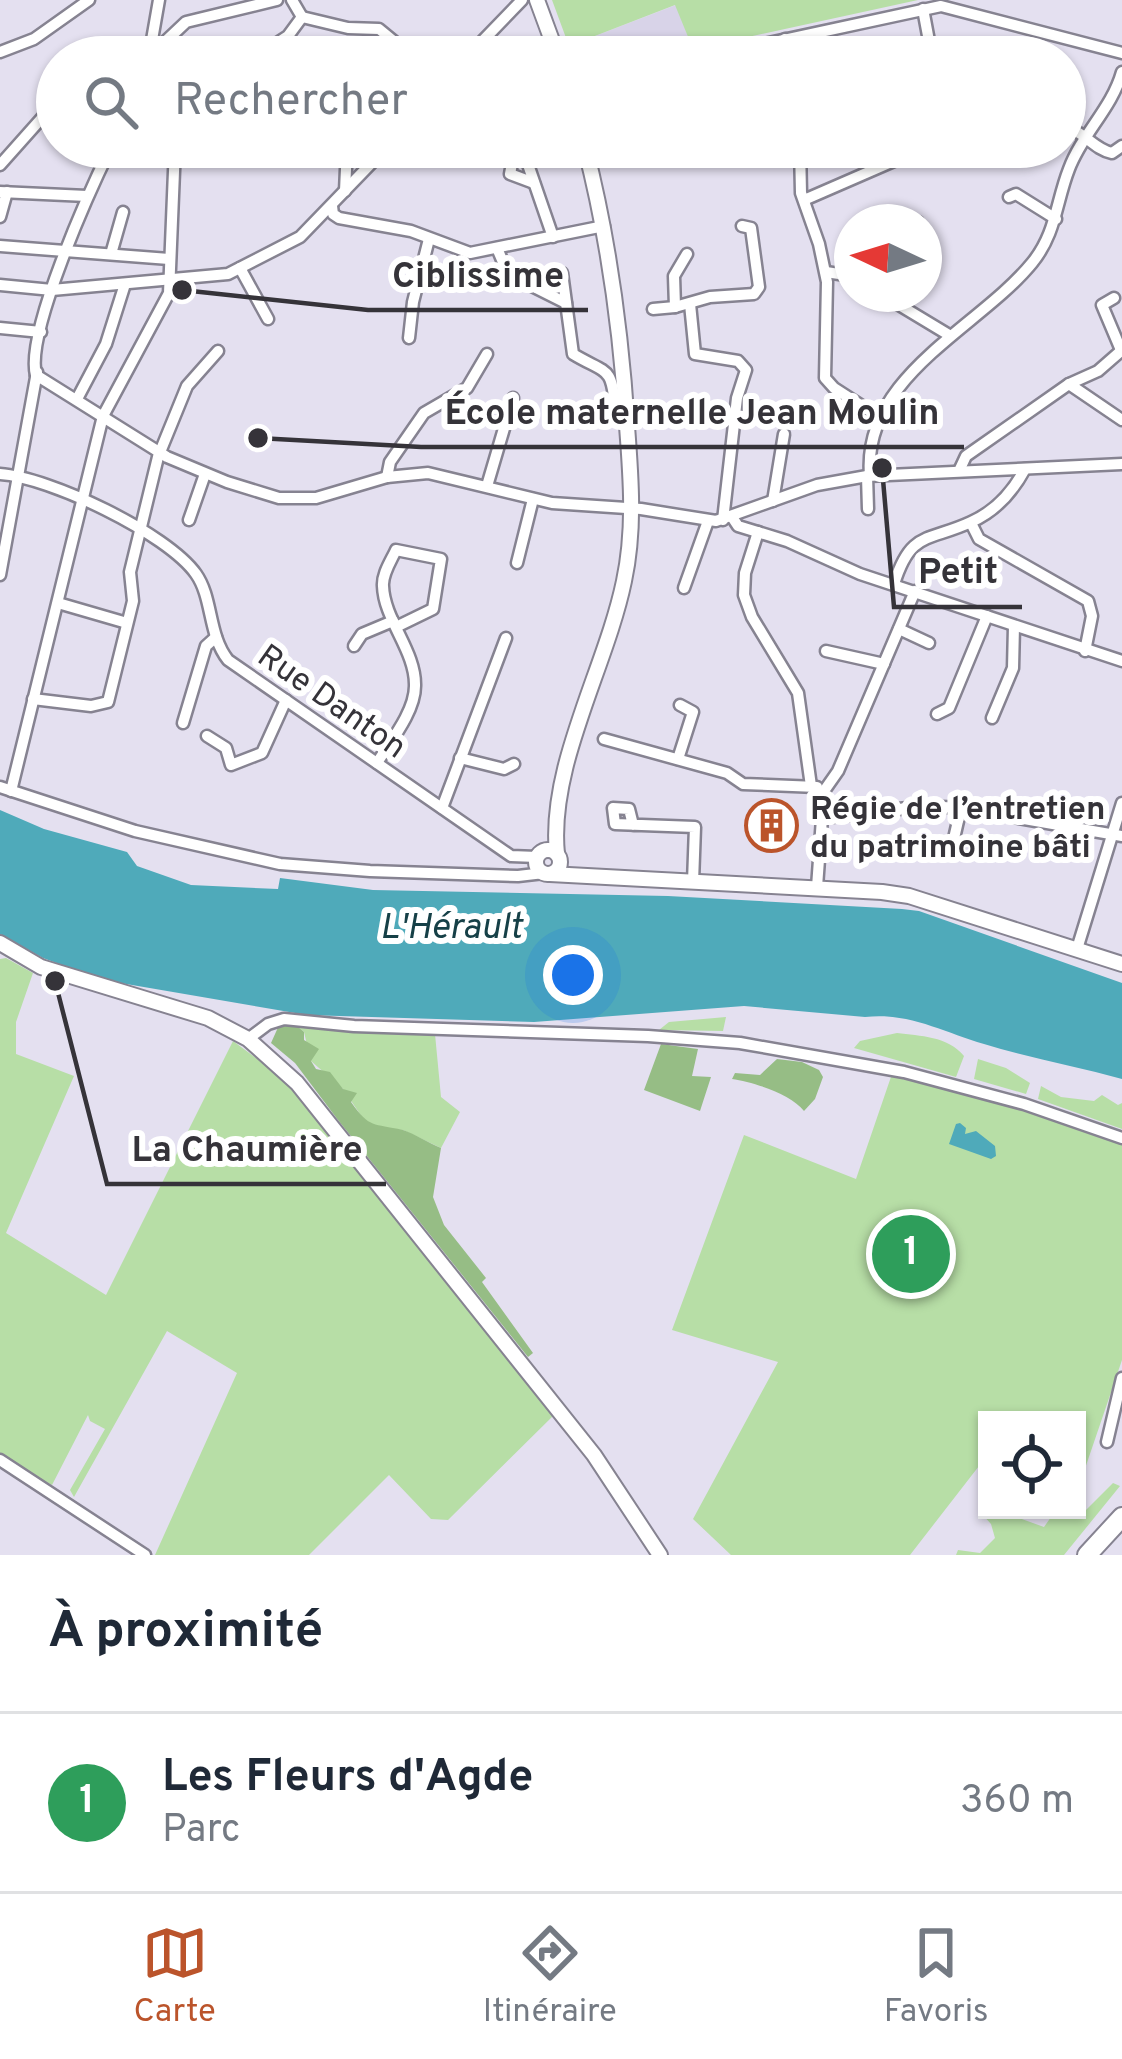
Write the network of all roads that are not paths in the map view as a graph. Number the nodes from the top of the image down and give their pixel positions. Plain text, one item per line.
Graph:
1 (88, 0) edge
2 (159, 0) edge
3 (278, 0) edge
4 (292, 0) edge
5 (522, 0) edge
6 (537, 0) edge
7 (975, 6) edge
8 (923, 9) junction
9 (302, 17) junction
10 (38, 36) edge
11 (153, 36) edge
12 (171, 36) edge
13 (289, 36) edge
14 (388, 36) edge
15 (487, 36) edge
16 (550, 36) edge
17 (799, 36) edge
18 (928, 36) edge
19 (1069, 36) edge
20 (36, 38) edge
21 (1086, 41) edge
22 (0, 52) edge
23 (1122, 53) edge
24 (1122, 72) edge
25 (36, 125) edge
26 (1088, 136) junction
27 (1086, 139) edge
28 (1122, 146) edge
29 (0, 166) edge
30 (101, 168) edge
31 (174, 168) edge
32 (346, 168) edge
33 (366, 168) edge
34 (511, 168) edge
35 (528, 168) edge
36 (590, 168) edge
37 (802, 168) edge
38 (878, 168) edge
39 (1070, 168) edge
40 (534, 184) junction
41 (345, 191) junction
42 (3, 192) edge
43 (87, 196) junction
44 (1009, 197) dead end
45 (804, 200) junction
46 (333, 203) junction
47 (123, 212) dead end
48 (0, 217) edge
49 (336, 217) junction
50 (1057, 219) junction
51 (314, 222) junction
52 (604, 226) junction
53 (742, 226) dead end
54 (553, 237) junction
55 (429, 239) junction
56 (0, 246) edge
57 (497, 248) junction
58 (66, 250) junction
59 (112, 254) junction
60 (687, 254) dead end
61 (169, 259) junction
62 (240, 268) junction
63 (826, 272) junction
64 (562, 273) dead end
65 (834, 273) edge
66 (169, 280) junction
67 (125, 284) junction
68 (0, 285) edge
69 (52, 290) junction
70 (1114, 298) dead end
71 (566, 302) junction
72 (690, 304) junction
73 (675, 308) junction
74 (653, 309) dead end
75 (916, 312) edge
76 (268, 319) dead end
77 (0, 328) edge
78 (41, 332) junction
79 (620, 332) junction
80 (949, 335) junction
81 (410, 338) dead end
82 (218, 350) dead end
83 (1122, 350) edge
84 (487, 354) dead end
85 (608, 369) junction
86 (1098, 371) junction
87 (35, 375) junction
88 (1069, 385) junction
89 (513, 398) dead end
90 (77, 399) junction
91 (1096, 403) junction
92 (615, 407) dead end
93 (103, 416) junction
94 (879, 417) junction
95 (1122, 420) edge
96 (784, 434) dead end
97 (160, 453) junction
98 (1122, 464) edge
99 (1025, 469) junction
100 (959, 471) junction
101 (0, 474) edge
102 (206, 474) junction
103 (20, 476) junction
104 (868, 476) junction
105 (387, 477) junction
106 (487, 486) junction
107 (533, 499) junction
108 (773, 501) junction
109 (83, 502) junction
110 (632, 508) junction
111 (868, 509) dead end
112 (727, 519) junction
113 (189, 520) dead end
114 (708, 521) junction
115 (971, 523) junction
116 (141, 528) junction
117 (758, 532) junction
118 (3, 544) edge
119 (517, 563) dead end
120 (0, 575) edge
121 (894, 584) junction
122 (684, 588) dead end
123 (915, 591) junction
124 (58, 602) junction
125 (987, 616) junction
126 (127, 622) junction
127 (394, 624) junction
128 (1014, 626) junction
129 (899, 629) junction
130 (215, 637) junction
131 (506, 638) dead end
132 (929, 644) dead end
133 (354, 646) dead end
134 (826, 651) dead end
135 (1085, 651) junction
136 (1122, 661) edge
137 (884, 664) junction
138 (33, 699) junction
139 (286, 700) junction
140 (680, 705) dead end
141 (937, 714) dead end
142 (992, 718) dead end
143 (183, 723) dead end
144 (208, 736) dead end
145 (604, 739) dead end
146 (460, 758) junction
147 (678, 759) junction
148 (377, 763) junction
149 (514, 764) dead end
150 (811, 786) junction
151 (826, 787) junction
152 (6, 789) edge
153 (1122, 803) edge
154 (442, 808) junction
155 (961, 808) junction
156 (823, 818) junction
157 (633, 825) dead end
158 (1119, 835) edge
159 (925, 842) dead end
160 (548, 862) junction
161 (693, 882) junction
162 (817, 887) junction
163 (0, 943) edge
164 (1077, 950) junction
165 (1122, 964) edge
166 (248, 1039) junction
167 (1122, 1138) edge
168 (1122, 1378) edge
169 (1107, 1442) dead end
170 (0, 1460) edge
171 (1122, 1517) edge
172 (1122, 1528) edge
173 (656, 1550) edge
174 (1093, 1553) edge
175 (145, 1555) edge

1 - 10 street
2 - 11 street
3 - 12 street
4 - 9 street
5 - 15 street
6 - 16 street
7 - 8 street
7 - 19 street
8 - 17 street
8 - 18 street
9 - 13 street
9 - 14 street
20 - 22 street
21 - 23 street
24 - 26 street
25 - 29 street
26 - 27 street
26 - 28 street
30 - 43 street
31 - 61 street
32 - 41 street
33 - 41 street
34 - 40 street
35 - 40 street
36 - 52 street
37 - 45 street
38 - 45 street
39 - 50 street
40 - 54 street
41 - 46 street
42 - 43 street
42 - 48 street
43 - 58 street
44 - 50 street
45 - 63 street
46 - 49 street
46 - 51 street
47 - 59 street
49 - 51 street
49 - 55 street
50 - 80 street
51 - 62 street
52 - 54 street
52 - 79 street
53 - 72 street
54 - 57 street
55 - 57 street
55 - 81 street
56 - 58 street
57 - 71 street
58 - 59 street
58 - 69 street
59 - 61 street
60 - 73 street
61 - 66 street
62 - 66 street
62 - 76 street
63 - 65 street
63 - 94 street
64 - 71 street
66 - 67 street
66 - 93 street
67 - 69 street
67 - 90 street
68 - 69 street
69 - 78 street
70 - 83 street
71 - 85 street
72 - 73 street
72 - 112 street
73 - 74 street
75 - 80 street
77 - 78 street
78 - 87 street
79 - 85 street
79 - 110 street
80 - 94 street
82 - 97 street
83 - 86 street
84 - 105 street
85 - 92 street
86 - 88 street
86 - 91 street
87 - 90 street
87 - 103 street
88 - 91 street
88 - 100 street
89 - 106 street
90 - 93 street
91 - 95 street
93 - 97 street
93 - 109 street
94 - 104 street
96 - 108 street
97 - 102 street
97 - 116 street
98 - 99 street
99 - 100 street
99 - 115 street
100 - 104 street
101 - 103 street, Rue Danton
102 - 105 street
102 - 113 street
103 - 109 street, Rue Danton
103 - 118 street
104 - 108 street
104 - 111 street
105 - 106 street
106 - 107 street
107 - 110 street
107 - 119 street
108 - 112 street
109 - 116 street, Rue Danton
109 - 124 street
110 - 114 street
110 - 160 street
112 - 114 street
112 - 117 street
114 - 122 street
115 - 121 street
115 - 135 street
116 - 126 street
116 - 130 street, Rue Danton
117 - 121 street
117 - 150 street
118 - 120 street
121 - 123 street
123 - 125 street
123 - 129 street
124 - 126 street
124 - 138 street
125 - 128 street
125 - 141 street
126 - 138 street
127 - 127 street
127 - 133 street
127 - 148 street
128 - 135 street
128 - 142 street
129 - 132 street
129 - 137 street
130 - 139 street, Rue Danton
130 - 143 street
131 - 146 street
134 - 137 street
135 - 136 street
137 - 151 street
138 - 152 street
139 - 144 street
139 - 148 street, Rue Danton
140 - 147 street
145 - 147 street
146 - 149 street
146 - 154 street
147 - 150 street
148 - 154 street, Rue Danton
150 - 151 street
151 - 156 street
152 - 160 street
153 - 158 street
154 - 160 street, Rue Danton
155 - 156 street
155 - 158 street
155 - 159 street
156 - 162 street
157 - 161 street
158 - 164 street
160 - 161 street
161 - 162 street
162 - 164 street
163 - 166 street
164 - 165 street
166 - 167 street
166 - 173 street
168 - 169 street
170 - 175 street
171 - 174 highway
172 - 174 highway

